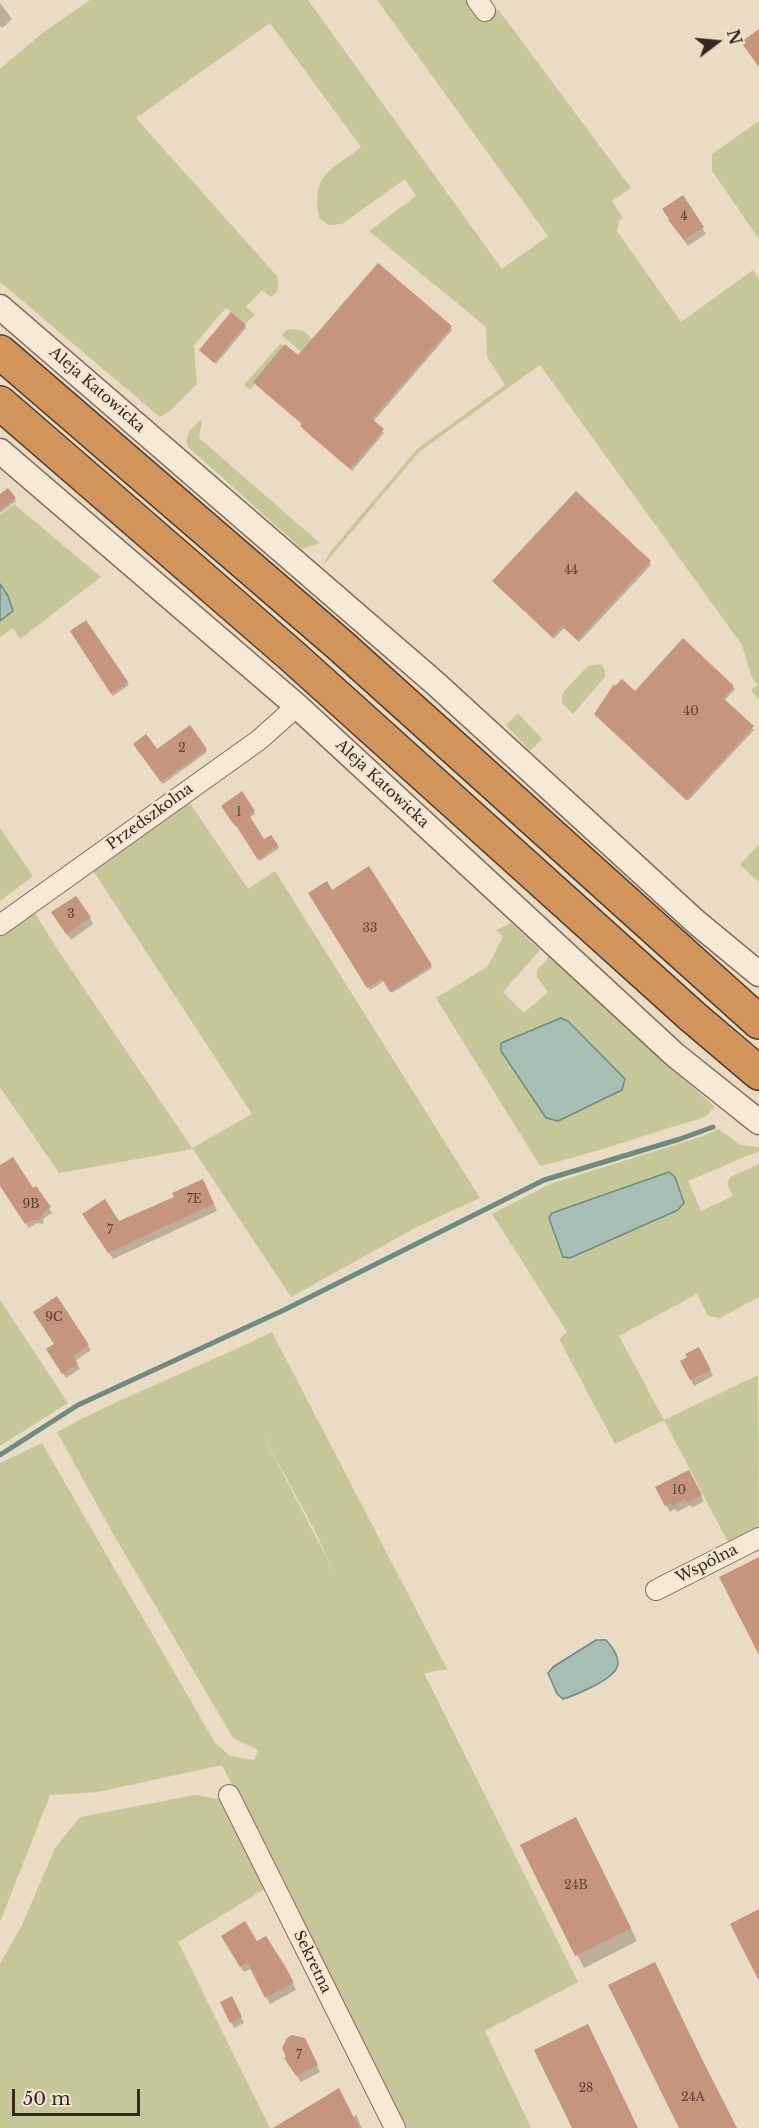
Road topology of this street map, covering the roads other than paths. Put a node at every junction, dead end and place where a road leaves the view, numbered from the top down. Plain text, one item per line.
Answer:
1 (0, 307) edge
2 (0, 352) edge
3 (0, 403) edge
4 (0, 451) edge
5 (297, 706) junction
6 (0, 925) edge
7 (759, 974) edge
8 (759, 1022) edge
9 (759, 1073) edge
10 (759, 1122) edge
11 (759, 1538) edge
12 (656, 1590) dead end
13 (229, 1795) dead end
14 (395, 2128) edge

1 - 7 street, Aleja Katowicka
2 - 8 highway
3 - 9 highway
4 - 5 street, Aleja Katowicka
5 - 6 street, Przedszkolna
5 - 10 street, Aleja Katowicka
11 - 12 street, Wspólna
13 - 14 street, Sekretna

